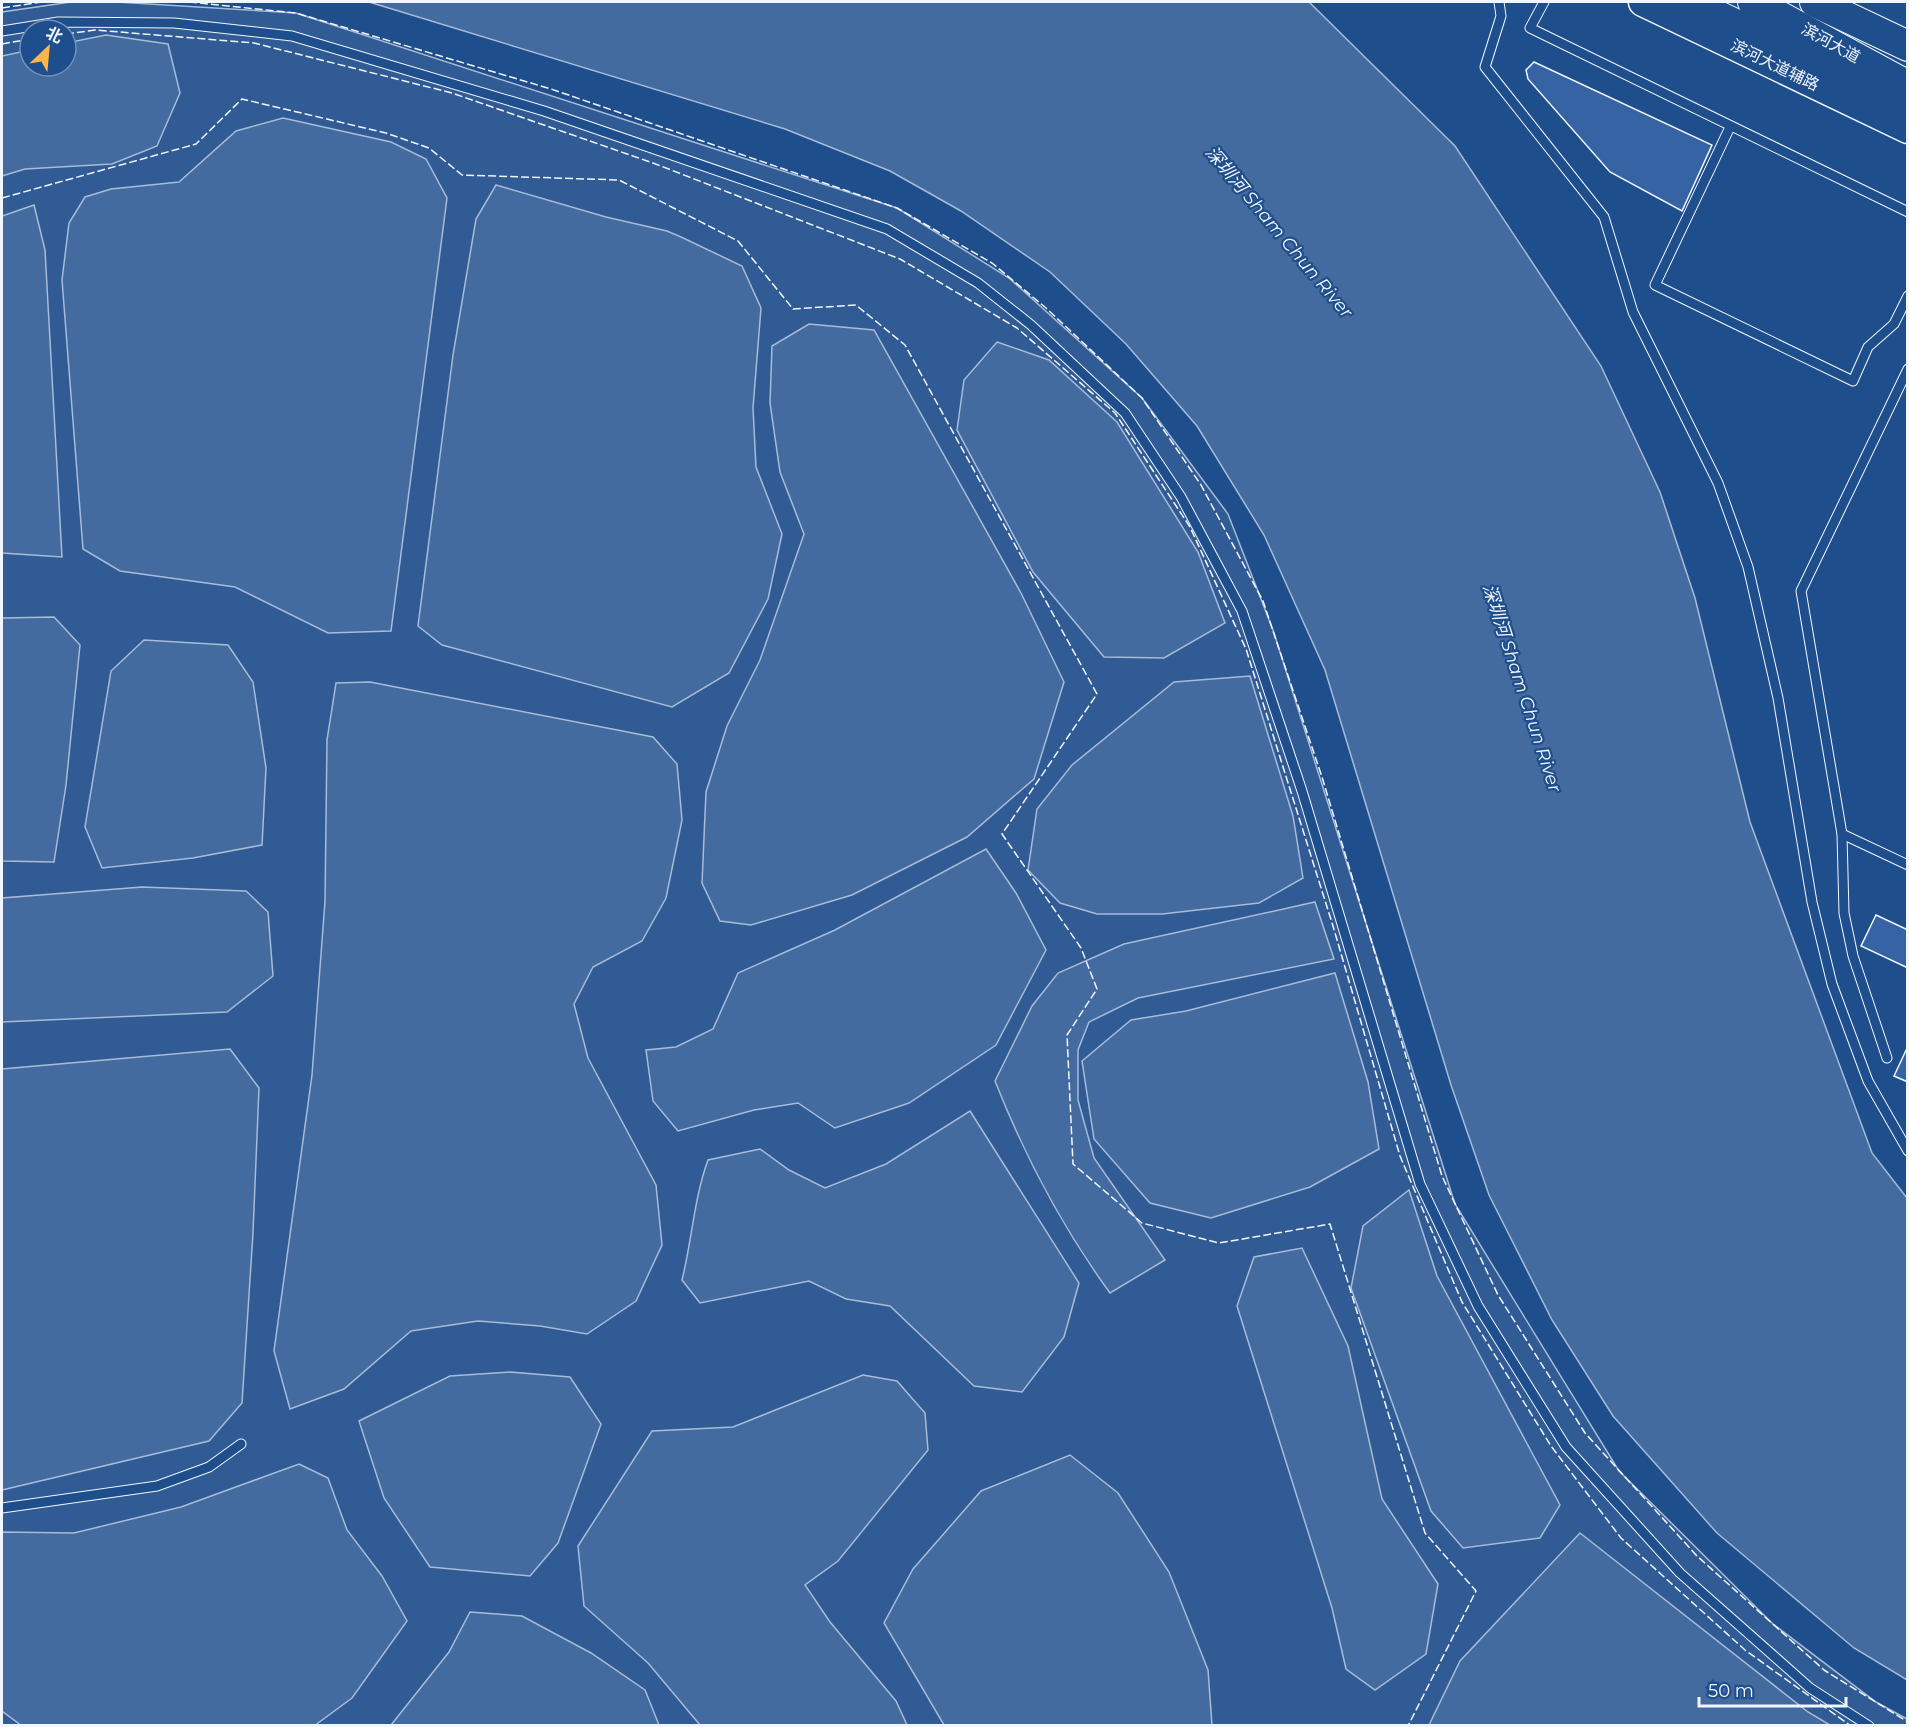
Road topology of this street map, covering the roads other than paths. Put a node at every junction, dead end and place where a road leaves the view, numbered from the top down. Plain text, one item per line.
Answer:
1 (1499, 2) edge
2 (1544, 2) edge
3 (1643, 2) edge
4 (1689, 2) edge
5 (1754, 2) edge
6 (1815, 2) edge
7 (2, 31) edge
8 (1908, 46) edge
9 (1908, 86) edge
10 (1908, 107) edge
11 (1730, 127) junction
12 (1908, 129) edge
13 (1908, 212) edge
14 (1908, 296) edge
15 (1908, 369) edge
16 (1842, 834) junction
17 (1908, 865) edge
18 (1887, 1058) dead end
19 (1908, 1151) edge
20 (241, 1444) dead end
21 (2, 1508) edge
22 (1869, 1725) edge

1 - 19 lane
2 - 11 lane
3 - 12 main road, 滨河大道辅路
4 - 10 highway
5 - 9 highway, 滨河大道
6 - 8 highway
7 - 22 lane
11 - 13 lane
11 - 14 lane
15 - 16 lane
16 - 17 lane
16 - 18 lane
20 - 21 lane

